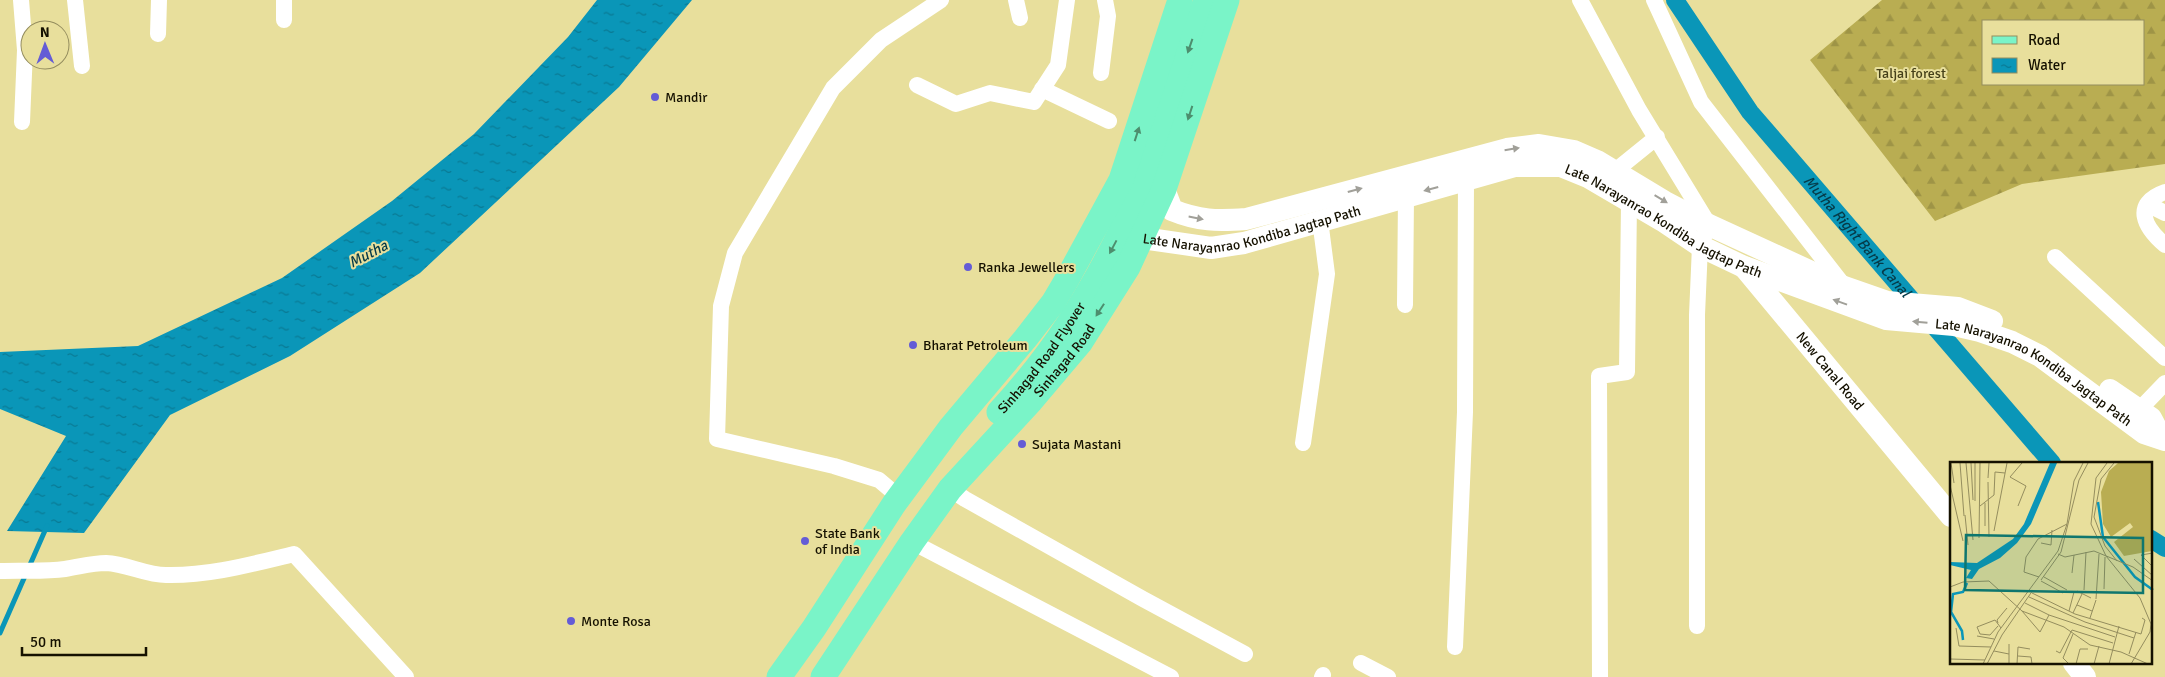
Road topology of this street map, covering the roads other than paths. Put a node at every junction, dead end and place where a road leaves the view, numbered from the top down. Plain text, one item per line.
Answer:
1 (21, 0) edge
2 (75, 0) edge
3 (159, 0) edge
4 (284, 0) edge
5 (941, 0) edge
6 (1016, 0) edge
7 (1068, 0) edge
8 (1105, 0) edge
9 (1180, 0) edge
10 (1206, 0) edge
11 (1227, 0) edge
12 (1580, 0) edge
13 (1654, 0) edge
14 (1020, 18) dead end
15 (284, 20) dead end
16 (158, 34) dead end
17 (82, 66) dead end
18 (1101, 73) dead end
19 (917, 85) dead end
20 (1042, 89) junction
21 (1109, 121) dead end
22 (22, 122) dead end
23 (1657, 137) junction
24 (1615, 171) junction
25 (1466, 179) junction
26 (1121, 180) junction
27 (1404, 187) junction
28 (1164, 189) junction
29 (2165, 192) edge
30 (1628, 201) junction
31 (2147, 204) junction
32 (2165, 213) edge
33 (1320, 220) junction
34 (1709, 225) junction
35 (1142, 238) junction
36 (2165, 245) edge
37 (1700, 246) junction
38 (2055, 257) dead end
39 (1742, 266) junction
40 (1844, 286) junction
41 (1053, 303) junction
42 (1404, 305) dead end
43 (1886, 311) junction
44 (1956, 316) junction
45 (2165, 358) edge
46 (2165, 383) edge
47 (2139, 410) junction
48 (2163, 438) edge
49 (1303, 443) dead end
50 (950, 489) junction
51 (899, 497) junction
52 (1950, 515) edge
53 (912, 542) junction
54 (0, 571) edge
55 (1697, 626) dead end
56 (1455, 647) dead end
57 (1244, 654) dead end
58 (1361, 663) dead end
59 (2075, 664) edge
60 (406, 677) edge
61 (779, 677) edge
62 (790, 677) edge
63 (806, 677) edge
64 (823, 677) edge
65 (1171, 677) edge
66 (1388, 677) edge
67 (1600, 677) edge
68 (2085, 677) edge

1 - 22 street
2 - 17 street
3 - 16 street
4 - 15 street
5 - 51 street
6 - 14 street
7 - 20 street
8 - 18 street
26 -> 9 main road
10 -> 63 main road, Sinhagad Road Flyover
11 -> 28 main road, Sinhagad Road
12 - 23 street
13 - 40 street
19 - 20 street
20 - 21 street
23 - 24 street
23 - 34 street
27 -> 24 street, Late Narayanrao Kondiba Jagtap Path
24 -> 34 street, Late Narayanrao Kondiba Jagtap Path
25 -> 27 street, Late Narayanrao Kondiba Jagtap Path
25 - 30 street, Late Narayanrao Kondiba Jagtap Path
25 - 56 street
26 - 35 street, Late Narayanrao Kondiba Jagtap Path
26 - 41 main road
28 -> 27 street, Late Narayanrao Kondiba Jagtap Path
27 - 33 street, Late Narayanrao Kondiba Jagtap Path
27 - 42 street
28 - 35 main road, Sinhagad Road
29 - 31 street
30 - 37 street, Late Narayanrao Kondiba Jagtap Path
30 - 67 street
31 - 32 street
31 - 36 street
33 - 35 street, Late Narayanrao Kondiba Jagtap Path
33 - 49 street
34 - 37 street
34 - 39 street, New Canal Road
34 - 40 street, Late Narayanrao Kondiba Jagtap Path
35 -> 50 main road, Sinhagad Road
37 - 39 street, Late Narayanrao Kondiba Jagtap Path
37 - 55 street
38 - 45 street
43 -> 39 street, Late Narayanrao Kondiba Jagtap Path
39 - 52 street, New Canal Road
40 - 43 street, Late Narayanrao Kondiba Jagtap Path
41 - 51 main road
41 - 62 main road, Sinhagad Road Flyover
43 - 44 street, Late Narayanrao Kondiba Jagtap Path
44 - 47 street, Late Narayanrao Kondiba Jagtap Path
44 - 48 street, Late Narayanrao Kondiba Jagtap Path
46 - 47 street
47 - 48 street, Late Narayanrao Kondiba Jagtap Path
50 - 53 main road, Sinhagad Road
50 - 57 street
51 - 61 main road
53 - 64 main road, Sinhagad Road
53 - 65 street
54 - 60 street
58 - 66 street
59 - 68 street

